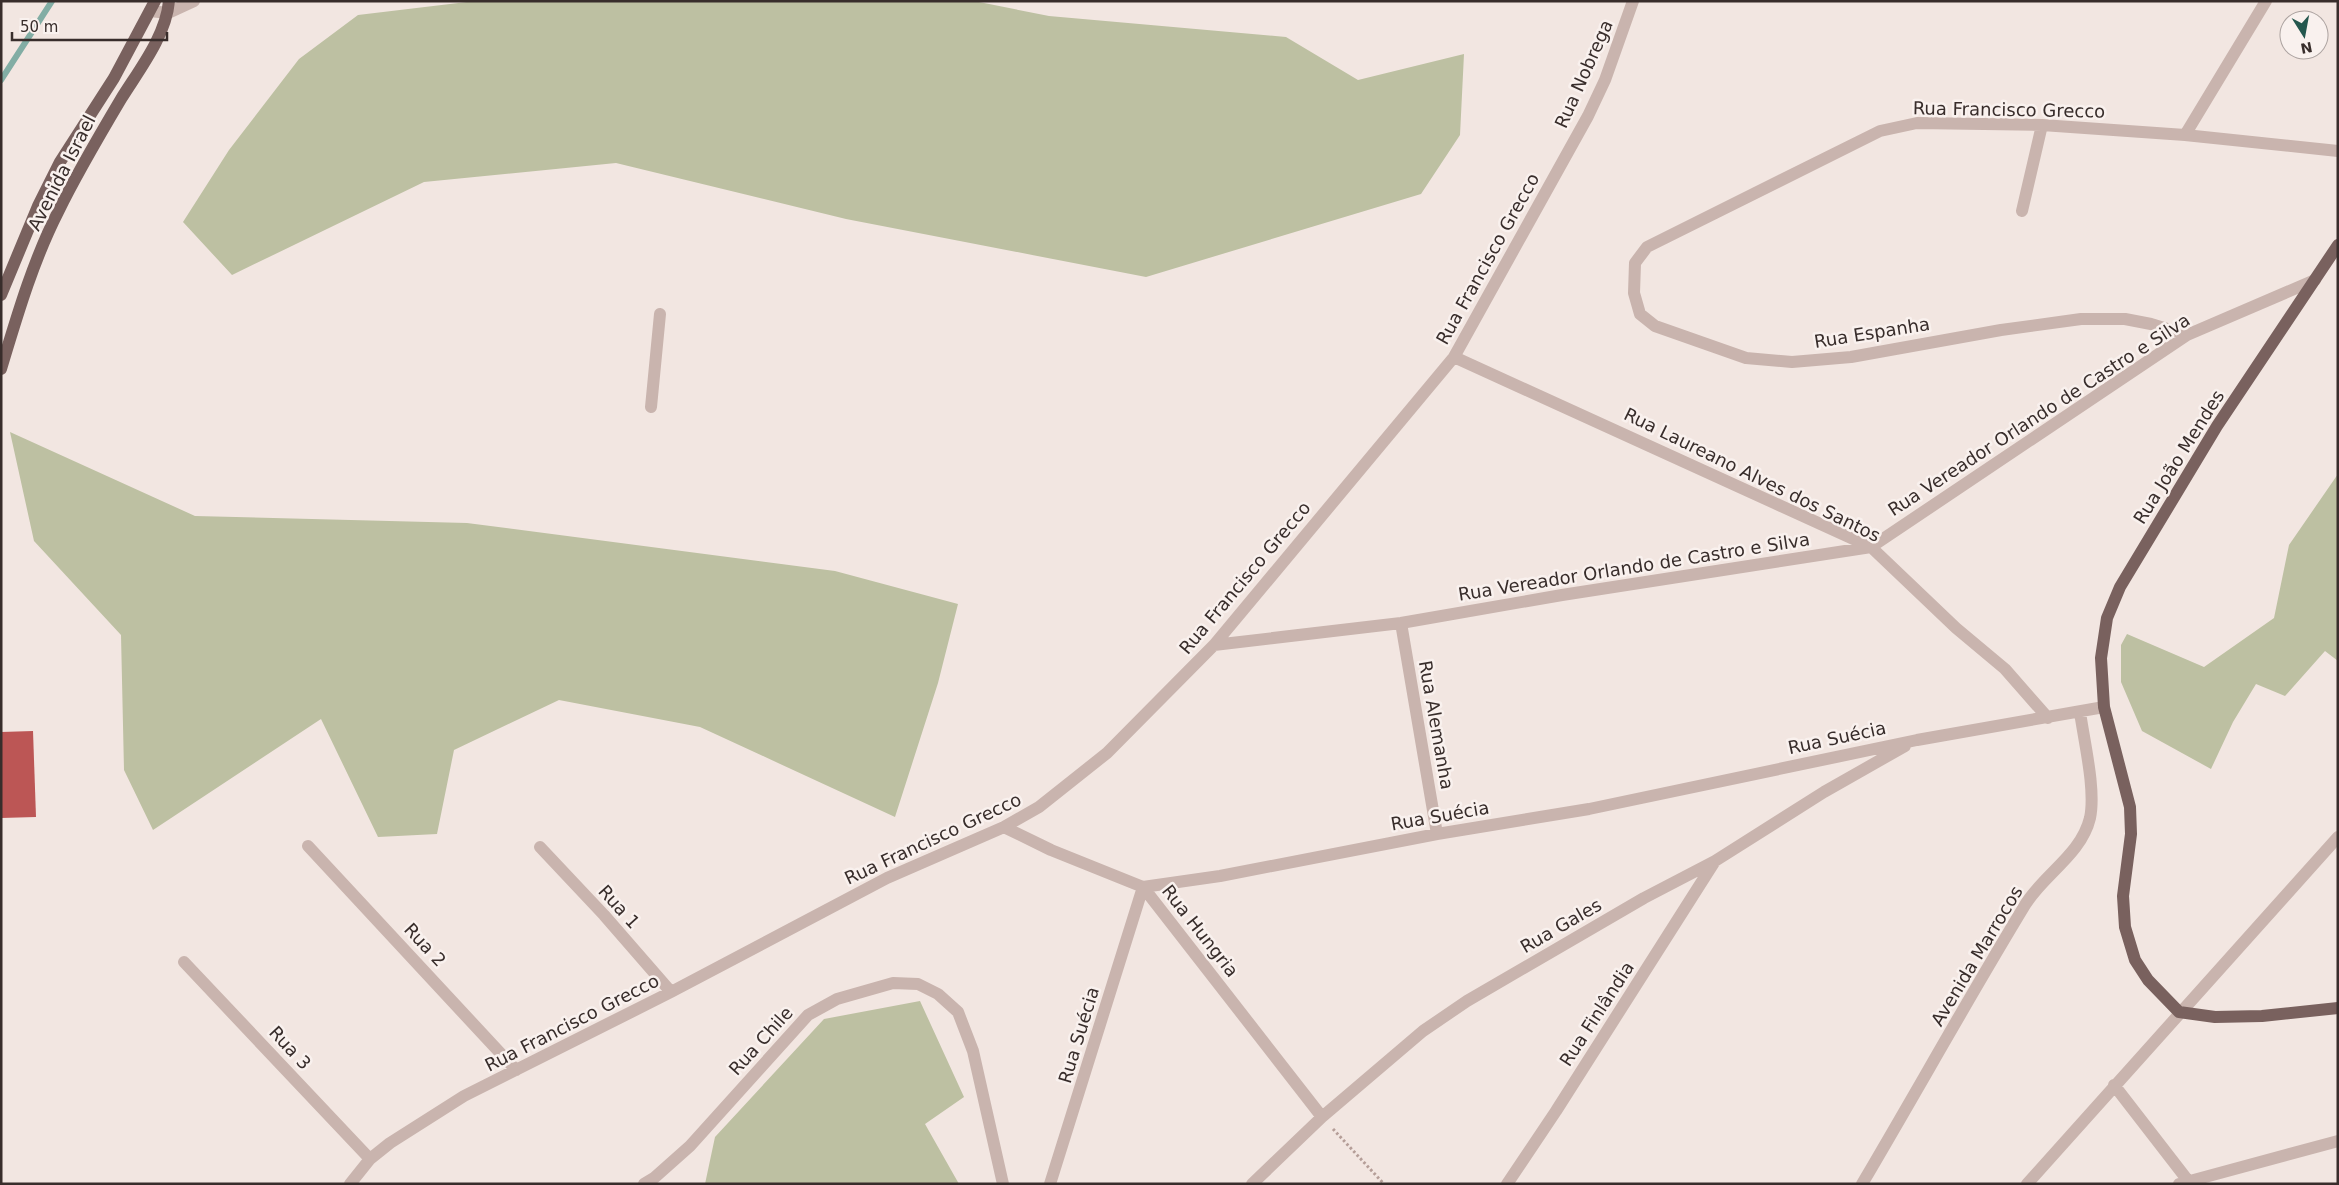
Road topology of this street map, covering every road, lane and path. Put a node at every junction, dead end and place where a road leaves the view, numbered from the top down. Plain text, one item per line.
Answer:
1 (194, 1) edge
2 (1633, 1) edge
3 (2266, 1) edge
4 (152, 6) edge
5 (168, 7) edge
6 (2042, 124) junction
7 (2185, 135) junction
8 (2338, 151) edge
9 (1564, 160) joint
10 (2022, 211) dead end
11 (2338, 245) edge
12 (1647, 247) joint
13 (2315, 280) junction
14 (1, 295) edge
15 (660, 314) dead end
16 (2187, 335) junction
17 (1454, 357) junction
18 (1, 368) edge
19 (651, 407) dead end
20 (1870, 547) junction
21 (1401, 622) junction
22 (1214, 645) junction
23 (2104, 707) junction
24 (2080, 712) junction
25 (2048, 718) junction
26 (1917, 740) junction
27 (1004, 827) junction
28 (1437, 834) junction
29 (2338, 837) edge
30 (308, 846) dead end
31 (540, 847) dead end
32 (1715, 861) junction
33 (1143, 887) junction
34 (184, 962) dead end
35 (671, 992) junction
36 (2338, 1008) edge
37 (2179, 1012) junction
38 (516, 1070) junction
39 (2114, 1085) junction
40 (1322, 1117) junction
41 (2338, 1141) edge
42 (370, 1160) junction
43 (2184, 1183) edge
44 (350, 1184) edge
45 (644, 1184) edge
46 (1003, 1184) edge
47 (1050, 1184) edge
48 (1252, 1184) edge
49 (1384, 1184) edge
50 (1507, 1184) edge
51 (1862, 1184) edge
52 (2028, 1184) edge

1 - 5 street
2 - 9 street, Rua Nobrega
3 - 7 street
4 - 5 street
4 - 14 main road, Avenida Israel
5 - 18 main road, Avenida Israel
6 - 7 street, Rua Francisco Grecco
6 - 10 street
6 - 12 street, Rua Francisco Grecco
7 - 8 street, Rua Francisco Grecco
9 - 17 street, Rua Francisco Grecco
11 - 13 main road, Rua João Mendes
12 - 16 street, Rua Espanha
13 - 16 street, Rua Vereador Orlando de Castro e Silva
13 - 23 main road, Rua João Mendes
15 - 19 street
16 - 20 street, Rua Vereador Orlando de Castro e Silva
17 - 20 street, Rua Laureano Alves dos Santos
17 - 22 street, Rua Francisco Grecco
20 - 21 street, Rua Vereador Orlando de Castro e Silva
20 - 25 street, Rua Laureano Alves dos Santos
21 - 22 street, Rua Vereador Orlando de Castro e Silva
21 - 28 street, Rua Alemanha
22 - 27 street, Rua Francisco Grecco
23 - 24 street
23 - 37 main road, Rua João Mendes
24 - 25 street
24 - 51 street, Avenida Marrocos
25 - 26 street, Rua Suécia
26 - 28 street, Rua Suécia
26 - 32 street, Rua Gales
27 - 33 street, Rua Hungria
27 - 35 street, Rua Francisco Grecco
28 - 33 street, Rua Suécia
29 - 37 street
30 - 38 street, Rua 2
31 - 35 street, Rua 1
32 - 40 street, Rua Gales
32 - 50 street, Rua Finlândia
33 - 40 street, Rua Hungria
33 - 47 street, Rua Suécia
34 - 42 street, Rua 3
35 - 38 street, Rua Francisco Grecco
36 - 37 main road
37 - 39 street
38 - 42 street, Rua Francisco Grecco
39 - 43 street
39 - 52 street
40 - 48 street, Rua Gales
40 - 49 path
41 - 43 street
42 - 44 street, Rua Francisco Grecco
45 - 46 street, Rua Chile

